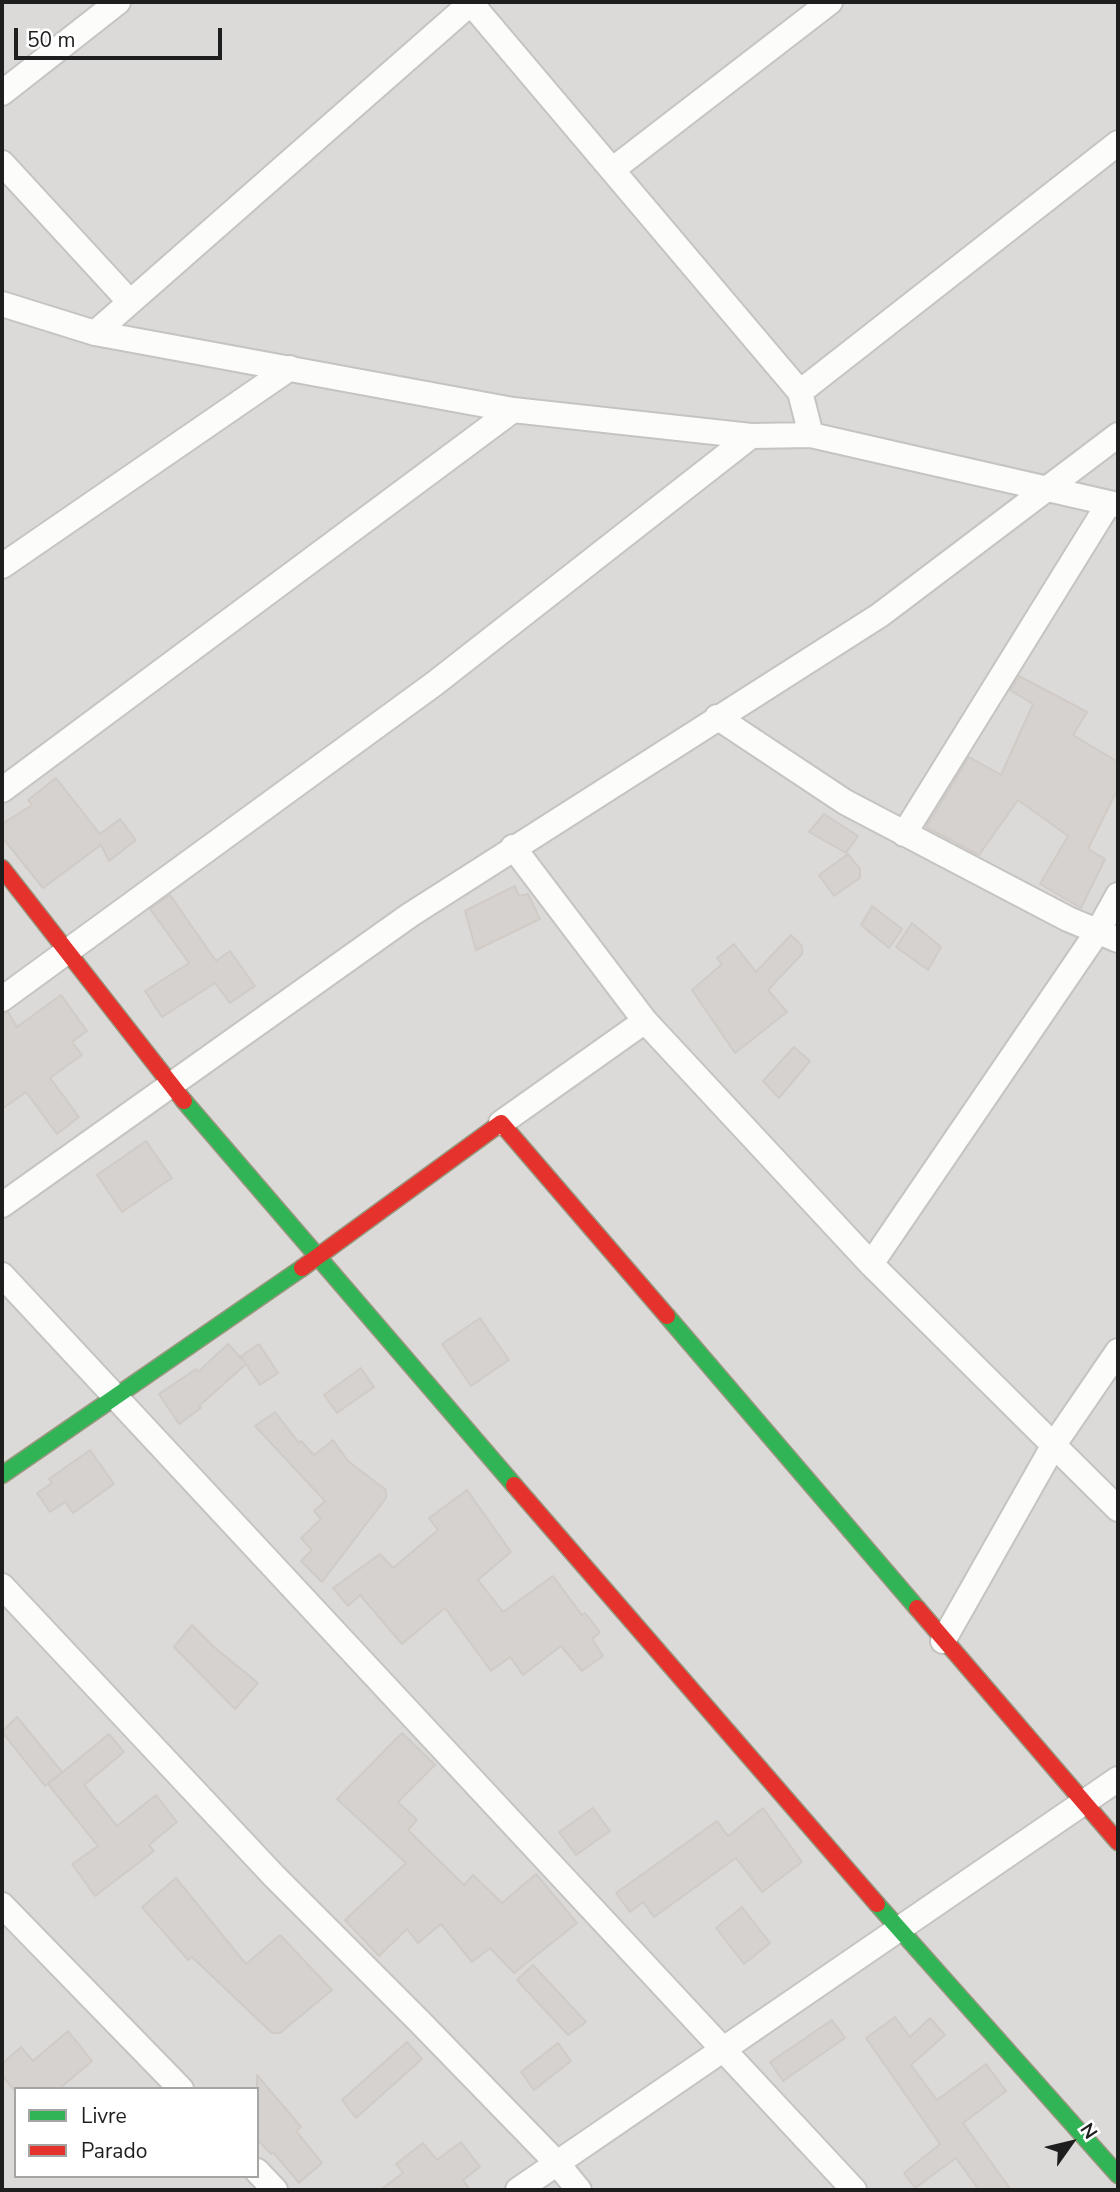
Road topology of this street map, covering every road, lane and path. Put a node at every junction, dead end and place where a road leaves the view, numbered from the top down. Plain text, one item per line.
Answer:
1 (118, 2) edge
2 (471, 2) edge
3 (830, 2) edge
4 (2, 93) edge
5 (1118, 143) edge
6 (2, 163) edge
7 (612, 170) junction
8 (130, 302) junction
9 (2, 304) edge
10 (95, 333) junction
11 (290, 368) junction
12 (800, 392) junction
13 (513, 410) junction
14 (811, 435) junction
15 (1118, 435) edge
16 (751, 436) junction
17 (1049, 488) junction
18 (1114, 504) edge
19 (2, 566) edge
20 (717, 717) junction
21 (2, 790) edge
22 (904, 834) junction
23 (513, 847) junction
24 (2, 868) edge
25 (1118, 895) edge
26 (1108, 936) edge
27 (67, 953) junction
28 (2, 999) edge
29 (645, 1021) junction
30 (172, 1087) junction
31 (500, 1123) junction
32 (2, 1205) edge
33 (317, 1258) junction
34 (870, 1264) junction
35 (2, 1275) edge
36 (1118, 1350) edge
37 (112, 1396) junction
38 (1055, 1443) junction
39 (2, 1475) edge
40 (1118, 1509) edge
41 (2, 1586) edge
42 (943, 1641) junction
43 (1118, 1779) edge
44 (1086, 1803) junction
45 (1118, 1842) edge
46 (2, 1905) edge
47 (900, 1931) junction
48 (726, 2051) junction
49 (179, 2087) edge
50 (556, 2162) junction
51 (259, 2173) edge
52 (1118, 2175) edge
53 (275, 2190) edge
54 (518, 2190) edge
55 (579, 2190) edge
56 (854, 2190) edge

1 - 4 street
2 - 7 street
2 - 8 street
3 - 7 street
5 - 12 street
6 - 8 street
7 - 12 street
8 - 10 street
9 - 10 street
10 - 11 street
11 - 13 street
11 - 19 street
12 - 14 street
13 - 16 street
13 - 21 street
14 - 16 street
14 - 17 street
15 - 17 street
16 - 27 street
17 - 18 street
17 - 20 street
18 - 22 street
20 - 22 street
20 - 23 street
22 - 26 street
23 - 29 street
23 - 30 street
24 - 27 street
25 - 26 street
26 - 34 street
27 - 28 street
27 - 30 street
29 - 31 street
29 - 34 street
30 - 32 street
30 - 33 street
31 - 33 street
31 - 42 street
33 - 37 street
33 - 47 street
34 - 38 street
35 - 37 street
36 - 38 street
37 - 39 street
37 - 48 street
38 - 40 street
38 - 42 street
41 - 50 street
42 - 44 street
43 - 44 street
44 - 45 street
44 - 47 street
46 - 49 street
47 - 48 street
47 - 52 street
48 - 50 street
48 - 56 street
50 - 54 street
50 - 55 street
51 - 53 street

